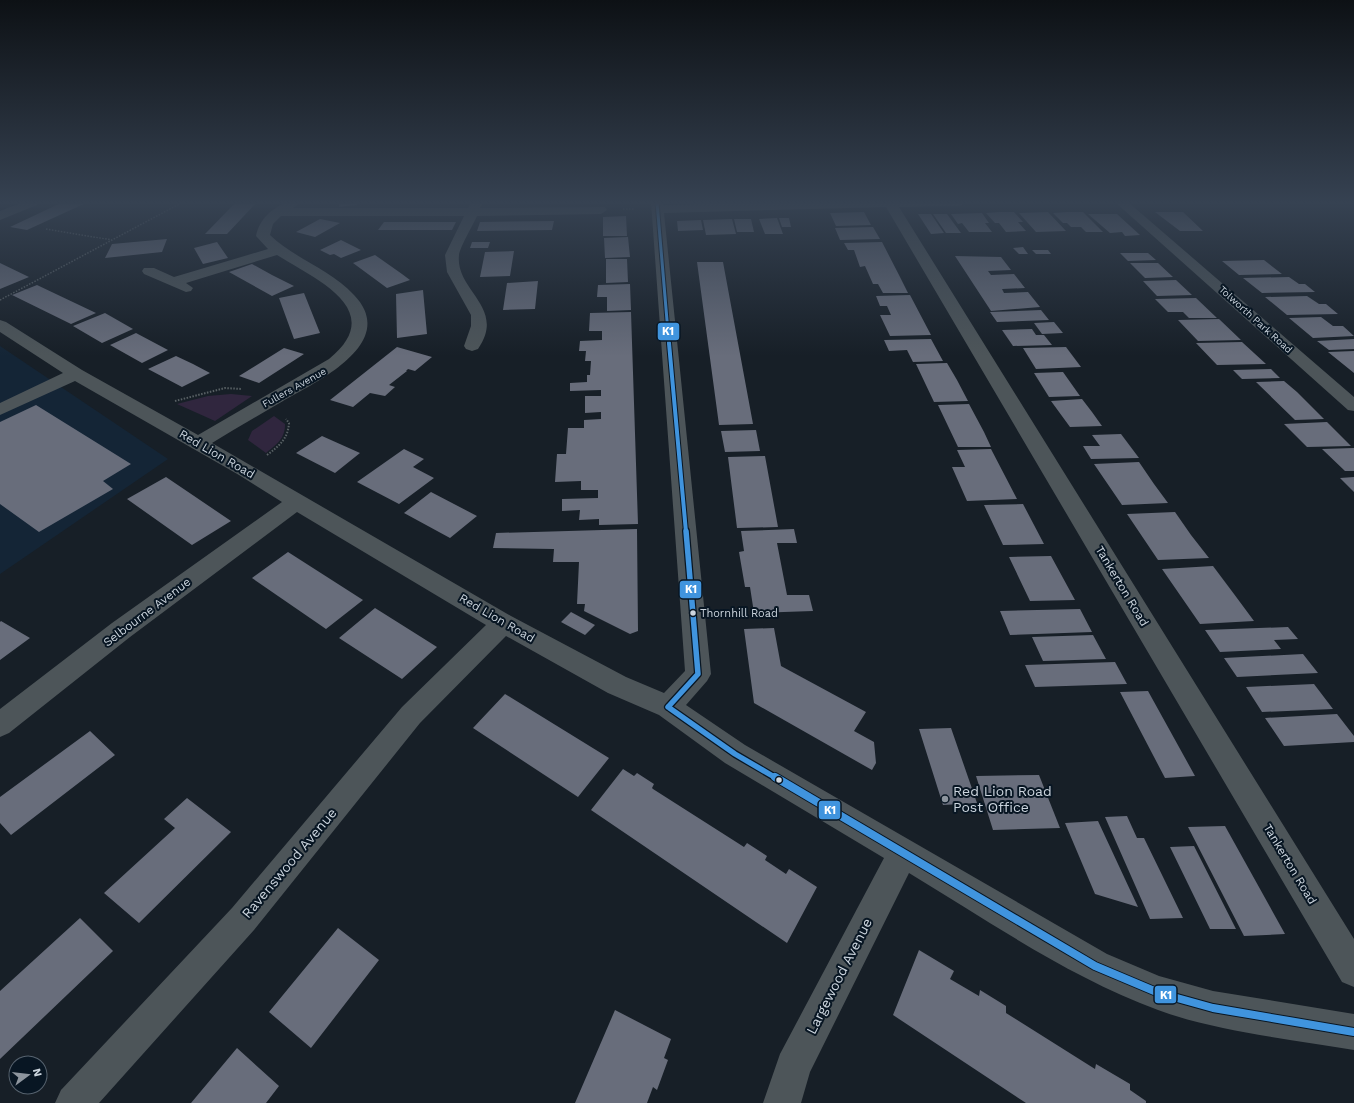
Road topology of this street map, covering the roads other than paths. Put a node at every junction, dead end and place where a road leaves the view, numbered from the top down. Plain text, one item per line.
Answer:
1 (267, 253) edge
2 (284, 253) edge
3 (453, 253) edge
4 (662, 253) edge
5 (921, 253) edge
6 (1180, 253) edge
7 (149, 271) dead end
8 (173, 282) junction
9 (192, 292) dead end
10 (0, 325) edge
11 (472, 346) dead end
12 (76, 374) junction
13 (1354, 406) edge
14 (0, 410) edge
15 (197, 443) junction
16 (296, 502) junction
17 (503, 623) junction
18 (668, 707) junction
19 (0, 725) edge
20 (903, 852) junction
21 (1354, 970) edge
22 (1354, 1032) edge
23 (74, 1103) edge
24 (782, 1103) edge

1 - 8 street
2 - 15 street, Fullers Avenue
3 - 11 street
4 - 18 street
5 - 21 street, Tankerton Road
6 - 13 street, Tolworth Park Road
7 - 8 street
8 - 9 street
10 - 12 street, Red Lion Road
12 - 14 street
12 - 15 street, Red Lion Road
15 - 16 street, Red Lion Road
16 - 17 street, Red Lion Road
16 - 19 street, Selbourne Avenue
17 - 18 street, Red Lion Road
17 - 23 street, Ravenswood Avenue
18 - 20 street, Red Lion Road
20 - 22 street, Red Lion Road
20 - 24 street, Largewood Avenue

